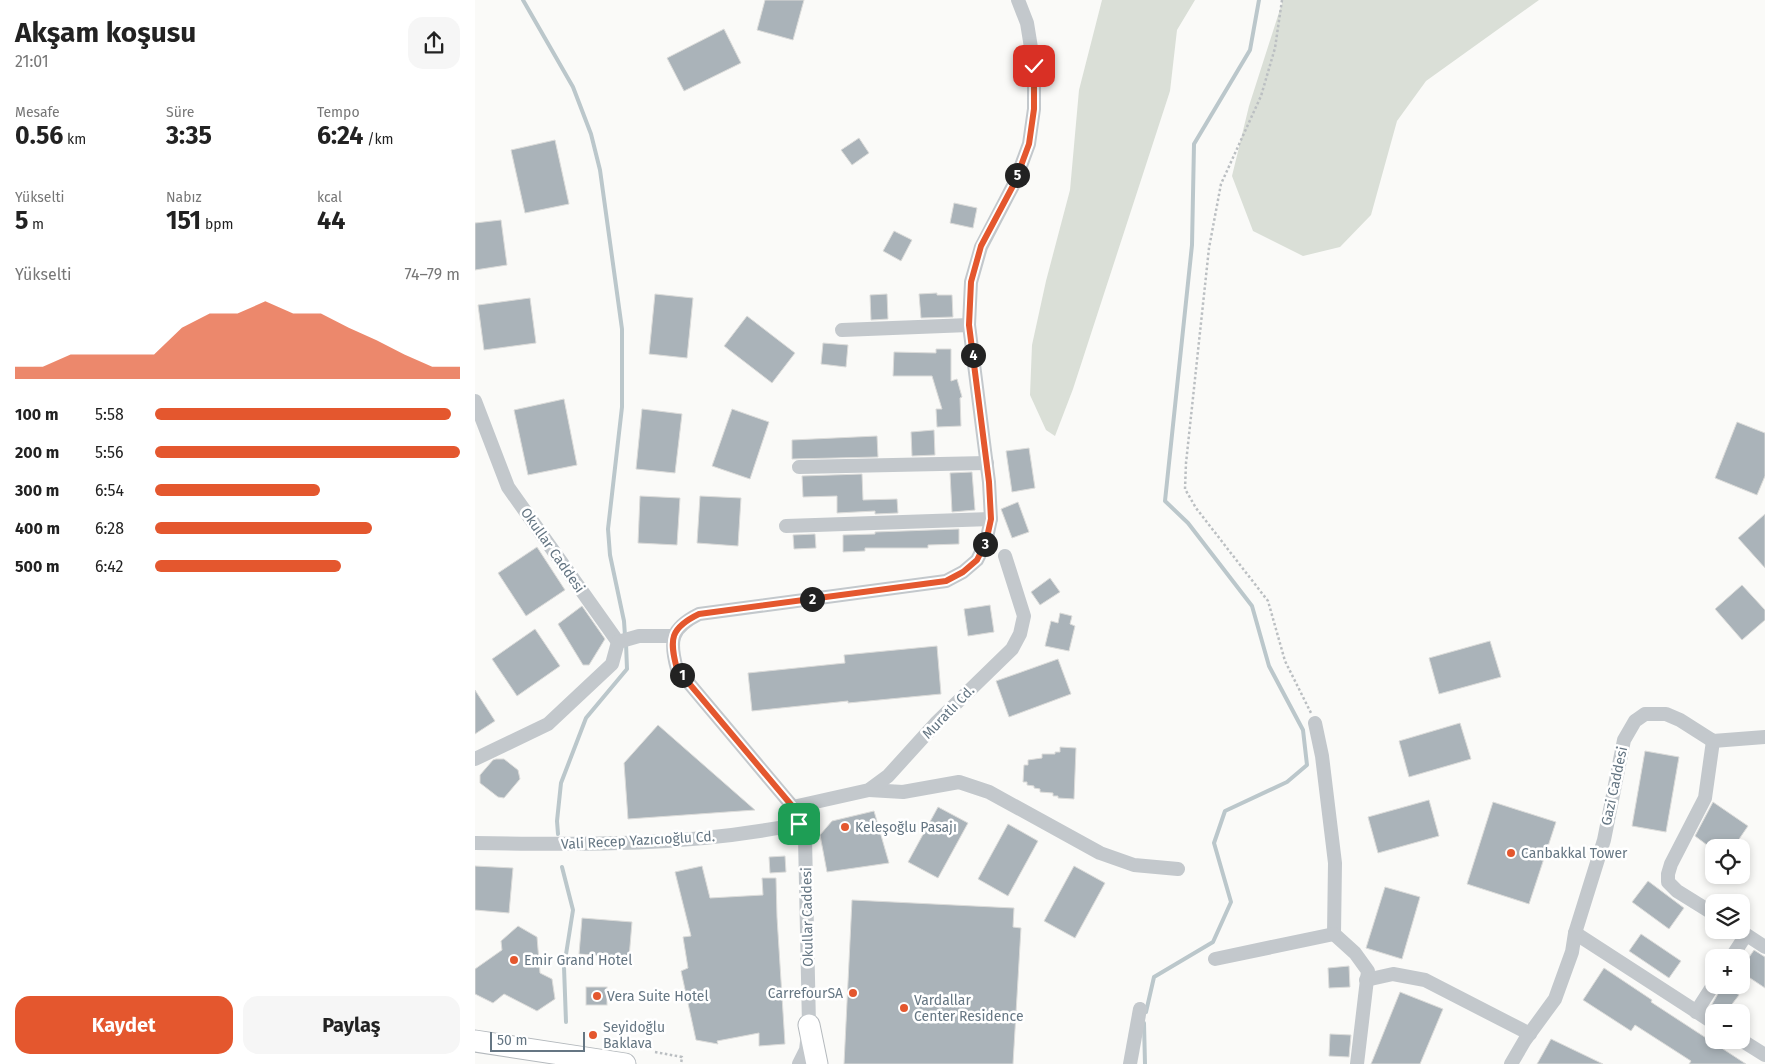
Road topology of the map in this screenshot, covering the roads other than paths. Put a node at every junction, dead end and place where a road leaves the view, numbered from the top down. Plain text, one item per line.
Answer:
1 (1018, 0) edge
2 (969, 325) junction
3 (842, 330) dead end
4 (475, 401) edge
5 (987, 462) junction
6 (799, 467) dead end
7 (991, 519) junction
8 (786, 526) dead end
9 (1005, 556) dead end
10 (674, 636) junction
11 (618, 642) junction
12 (1315, 723) road end
13 (1765, 737) edge
14 (1713, 741) junction
15 (475, 759) edge
16 (869, 790) junction
17 (793, 807) junction
18 (799, 824) junction
19 (475, 842) edge
20 (1178, 869) dead end
21 (1705, 908) edge
22 (1575, 933) junction
23 (1334, 934) junction
24 (1750, 937) edge
25 (1765, 947) edge
26 (1215, 959) dead end
27 (1366, 980) junction
28 (1708, 994) edge
29 (1140, 1009) dead end
30 (1696, 1012) junction
31 (1705, 1018) edge
32 (809, 1025) junction
33 (1530, 1034) junction
34 (475, 1041) edge
35 (1750, 1046) edge
36 (1765, 1055) edge
37 (625, 1064) edge
38 (799, 1064) edge
39 (817, 1064) edge
40 (1130, 1064) edge
41 (1357, 1064) edge
42 (1511, 1064) edge

1 - 2 street
2 - 3 street
2 - 5 street
4 - 11 street, Okullar Caddesi
5 - 6 street
5 - 7 street
7 - 8 street
7 - 10 street
9 - 16 street, Muratlı Cd.
10 - 11 street
10 - 17 street
11 - 15 street
12 - 23 street
13 - 14 street
14 - 21 street
14 - 22 street, Gazi Caddesi
16 - 17 street, Muratlı Cd.
16 - 20 street
17 - 18 street
18 - 19 street, Vali Recep Yazıcıoğlu Cd.
18 - 32 street, Okullar Caddesi
22 - 30 street
22 - 33 street, Gazi Caddesi
23 - 26 street
23 - 27 street
24 - 25 street
27 - 33 street
27 - 41 street
28 - 30 street
29 - 40 street
30 - 31 street
32 - 38 street, Okullar Caddesi
32 - 39 highway
33 - 42 street, Gazi Caddesi
34 - 37 highway
35 - 36 street

